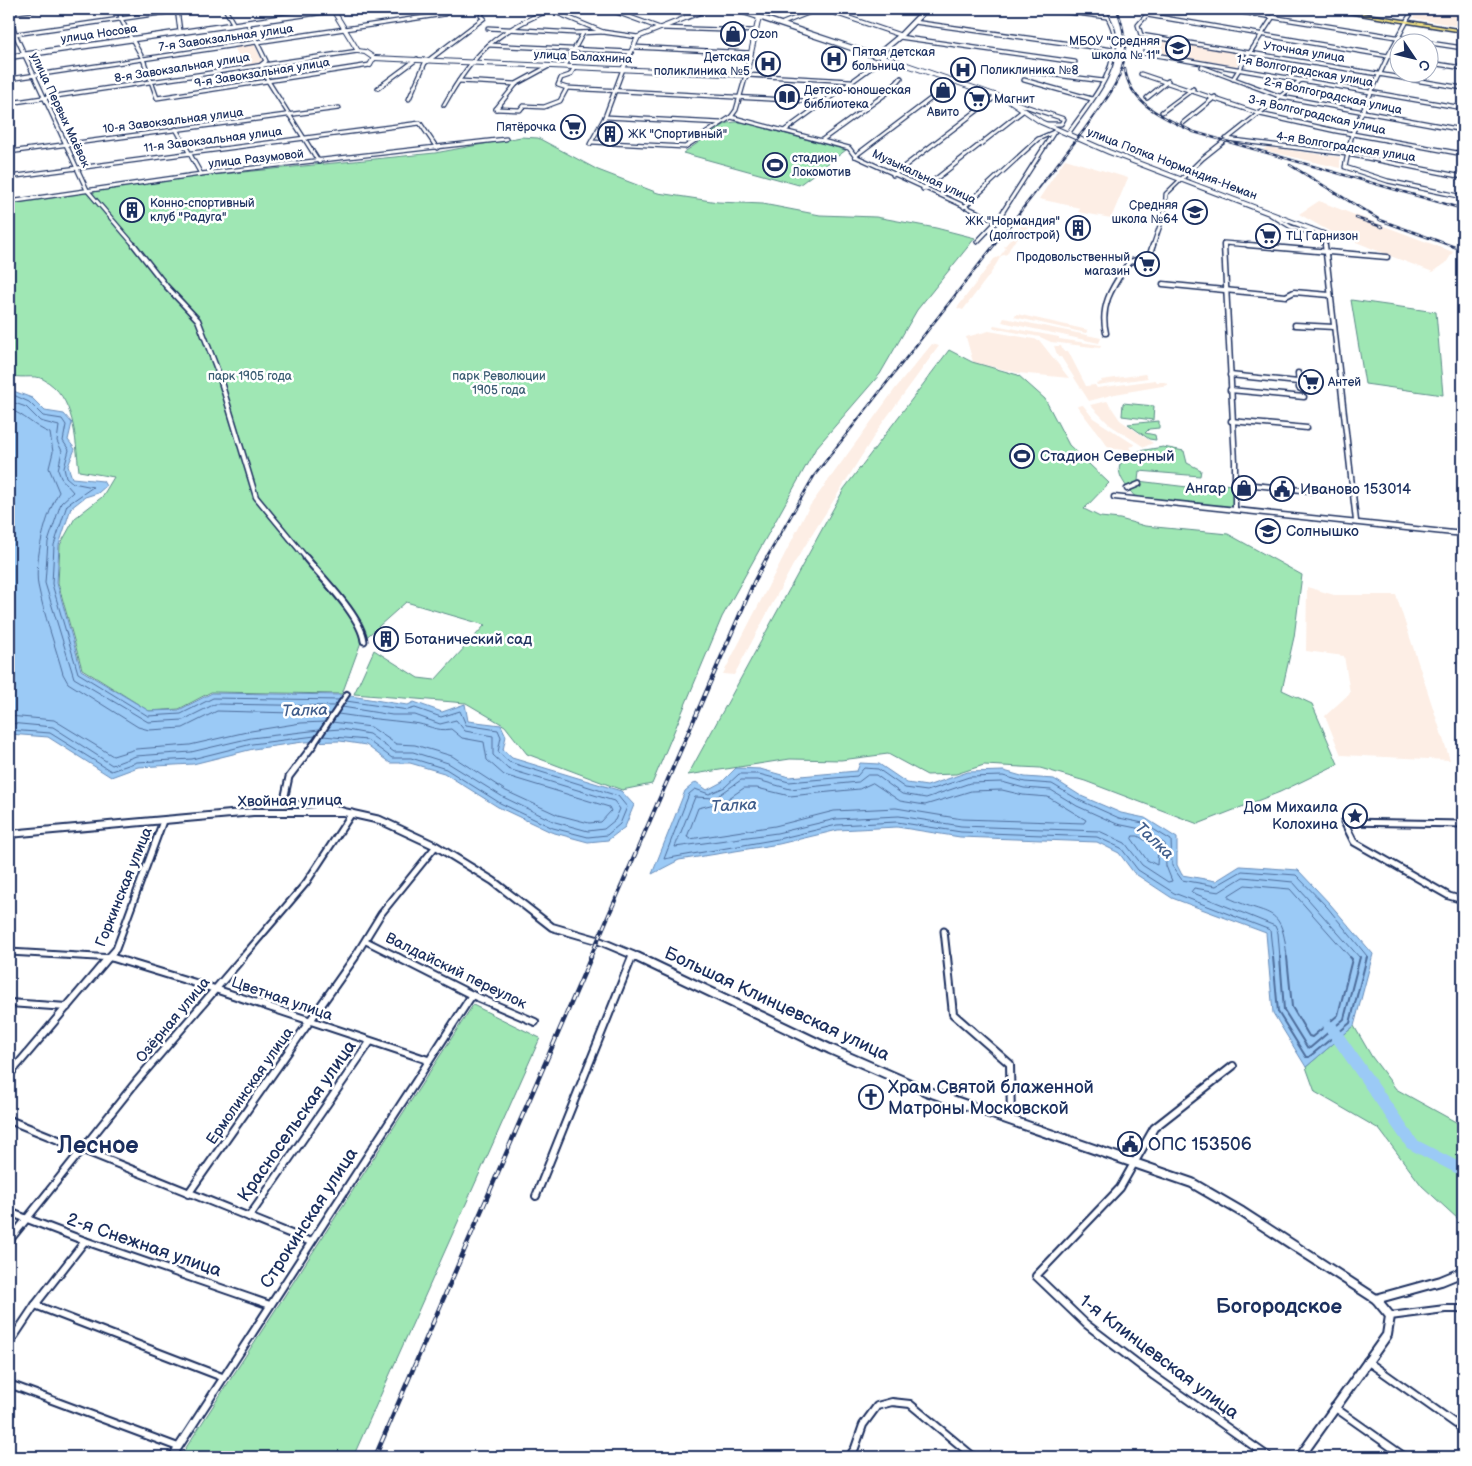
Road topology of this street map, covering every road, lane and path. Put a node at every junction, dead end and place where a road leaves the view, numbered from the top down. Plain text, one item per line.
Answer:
1 (9, 9) edge
2 (40, 9) edge
3 (97, 9) edge
4 (113, 9) edge
5 (119, 9) edge
6 (190, 9) edge
7 (225, 9) edge
8 (332, 9) edge
9 (342, 9) edge
10 (441, 9) edge
11 (484, 9) edge
12 (550, 9) edge
13 (608, 9) edge
14 (668, 9) edge
15 (708, 9) edge
16 (735, 9) edge
17 (740, 9) edge
18 (818, 9) edge
19 (823, 9) edge
20 (926, 9) edge
21 (1044, 9) edge
22 (1104, 9) edge
23 (1152, 9) edge
24 (1222, 9) edge
25 (1278, 9) edge
26 (1330, 9) edge
27 (1340, 9) edge
28 (1414, 9) edge
29 (177, 10) edge
30 (10, 13) edge
31 (1147, 15) junction
32 (689, 16) junction
33 (760, 16) junction
34 (1107, 17) junction
35 (1275, 17) junction
36 (121, 18) junction
37 (1407, 21) junction
38 (914, 22) junction
39 (783, 23) junction
40 (234, 24) junction
41 (248, 24) dead end
42 (488, 28) dead end
43 (660, 28) junction
44 (346, 29) junction
45 (508, 29) junction
46 (1463, 30) edge
47 (180, 31) junction
48 (756, 31) junction
49 (603, 32) junction
50 (1401, 32) edge
51 (583, 33) junction
52 (14, 34) junction
53 (9, 35) edge
54 (1263, 35) junction
55 (900, 36) junction
56 (638, 37) junction
57 (1390, 37) edge
58 (132, 38) junction
59 (257, 42) junction
60 (891, 44) junction
61 (489, 45) junction
62 (1440, 45) edge
63 (633, 46) junction
64 (1463, 48) edge
65 (358, 50) junction
66 (575, 50) junction
67 (1114, 50) junction
68 (866, 51) junction
69 (883, 51) junction
70 (631, 52) junction
71 (751, 52) junction
72 (1252, 52) junction
73 (1390, 52) edge
74 (1144, 53) dead end
75 (25, 54) junction
76 (9, 56) edge
77 (1388, 56) junction
78 (879, 57) junction
79 (374, 58) junction
80 (143, 59) junction
81 (417, 59) junction
82 (431, 60) junction
83 (470, 62) junction
84 (1075, 62) dead end
85 (262, 65) junction
86 (370, 65) joint
87 (1440, 65) edge
88 (549, 66) junction
89 (565, 66) junction
90 (575, 67) junction
91 (1202, 67) dead end
92 (1463, 68) edge
93 (623, 69) junction
94 (1241, 69) junction
95 (1032, 72) dead end
96 (1141, 74) dead end
97 (1379, 74) junction
98 (746, 75) junction
99 (34, 76) junction
100 (901, 78) dead end
101 (1233, 78) junction
102 (9, 79) edge
103 (1024, 80) dead end
104 (1301, 80) junction
105 (268, 81) junction
106 (459, 81) junction
107 (851, 81) junction
108 (1103, 81) junction
109 (1168, 81) junction
110 (150, 82) junction
111 (516, 84) junction
112 (378, 88) dead end
113 (567, 88) junction
114 (1463, 88) edge
115 (1193, 89) junction
116 (615, 90) junction
117 (1372, 92) junction
118 (937, 94) dead end
119 (740, 96) junction
120 (995, 96) junction
121 (1215, 97) junction
122 (1282, 97) junction
123 (45, 98) junction
124 (1147, 98) dead end
125 (409, 99) dead end
126 (1092, 99) junction
127 (1009, 100) junction
128 (823, 102) junction
129 (9, 103) edge
130 (444, 105) dead end
131 (1016, 105) junction
132 (339, 108) dead end
133 (1463, 108) edge
134 (1024, 110) junction
135 (1162, 112) dead end
136 (1362, 112) junction
137 (1259, 113) junction
138 (290, 114) junction
139 (605, 117) junction
140 (731, 117) junction
141 (721, 123) junction
142 (1183, 123) dead end
143 (1044, 124) junction
144 (176, 129) junction
145 (1463, 130) edge
146 (784, 131) junction
147 (1057, 131) junction
148 (1068, 134) junction
149 (1352, 134) junction
150 (305, 138) junction
151 (506, 139) dead end
152 (1226, 139) junction
153 (822, 140) junction
154 (64, 144) junction
155 (437, 148) junction
156 (9, 152) edge
157 (190, 153) junction
158 (1347, 154) junction
159 (1463, 154) edge
160 (855, 156) junction
161 (320, 162) junction
162 (77, 167) junction
163 (201, 174) junction
164 (893, 175) junction
165 (9, 177) edge
166 (1463, 177) edge
167 (1181, 180) junction
168 (923, 189) junction
169 (87, 190) junction
170 (1463, 197) edge
171 (9, 202) edge
172 (964, 207) junction
173 (996, 221) junction
174 (1324, 234) joint
175 (976, 242) dead end
176 (1325, 251) junction
177 (1387, 257) dead end
178 (1163, 284) dead end
179 (1226, 291) junction
180 (1330, 295) junction
181 (1295, 325) dead end
182 (1334, 328) junction
183 (1106, 332) dead end
184 (1298, 373) dead end
185 (1230, 375) junction
186 (1298, 382) junction
187 (1230, 390) junction
188 (1303, 390) dead end
189 (1304, 397) dead end
190 (1231, 421) junction
191 (1307, 428) dead end
192 (1235, 483) junction
193 (1139, 484) dead end
194 (1127, 489) dead end
195 (1312, 491) dead end
196 (1114, 498) dead end
197 (1235, 509) junction
198 (1356, 521) junction
199 (1463, 534) edge
200 (364, 641) dead end
201 (347, 694) dead end
202 (314, 744) joint
203 (344, 812) junction
204 (352, 813) junction
205 (163, 821) junction
206 (1463, 824) edge
207 (9, 834) edge
208 (436, 846) junction
209 (1463, 900) edge
210 (944, 931) dead end
211 (597, 940) joint
212 (366, 941) junction
213 (9, 952) edge
214 (633, 955) junction
215 (110, 957) junction
216 (215, 989) junction
217 (472, 995) junction
218 (9, 1003) edge
219 (66, 1007) junction
220 (310, 1022) junction
221 (535, 1022) dead end
222 (370, 1042) junction
223 (428, 1060) junction
224 (1234, 1066) dead end
225 (9, 1075) edge
226 (9, 1120) edge
227 (1011, 1120) junction
228 (80, 1150) junction
229 (1136, 1162) junction
230 (188, 1194) junction
231 (536, 1196) dead end
232 (9, 1212) edge
233 (249, 1217) junction
234 (26, 1219) junction
235 (9, 1241) edge
236 (84, 1241) junction
237 (310, 1242) junction
238 (1463, 1272) edge
239 (1376, 1299) junction
240 (34, 1305) junction
241 (270, 1305) junction
242 (1463, 1309) edge
243 (1390, 1316) junction
244 (9, 1344) edge
245 (1367, 1361) junction
246 (222, 1377) junction
247 (9, 1384) edge
248 (1334, 1407) junction
249 (1463, 1429) edge
250 (178, 1447) junction
251 (172, 1457) edge
252 (849, 1457) edge
253 (974, 1457) edge
254 (1269, 1457) edge
255 (1300, 1457) edge
256 (1405, 1457) edge

1 - 30 street, улица Первых Маёвок
2 - 30 street
3 - 4 street
5 - 36 street
6 - 29 street
7 - 40 street
8 - 9 main road, улица Носова
8 - 40 main road, улица Носова
8 - 44 street
10 - 44 street, 7-я Завокзальная улица
11 - 82 street
12 - 45 street
12 - 49 street
13 - 43 street
14 - 32 street
15 - 32 street
16 - 33 main road, улица Полка Нормандия-Неман
17 - 33 main road, улица Полка Нормандия-Неман
18 - 39 street
19 - 55 street
20 - 38 main road
21 - 34 street
22 - 34 street
23 - 31 street
24 - 35 street
25 - 35 street
26 - 37 highway
27 - 37 highway
28 - 37 street
29 - 36 street
29 - 47 street
30 - 52 street, улица Первых Маёвок
31 - 54 street
31 - 72 street, Уточная улица
32 - 43 street
33 - 39 main road, улица Полка Нормандия-Неман
33 - 48 street
33 - 78 main road, улица Полка Нормандия-Неман
34 - 67 street
35 - 54 street
35 - 57 street
36 - 52 street
36 - 58 street
37 - 46 highway
37 - 50 street
38 - 55 main road
38 - 67 street
39 - 68 main road, улица Полка Нормандия-Неман
40 - 47 main road, улица Носова
41 - 59 street
42 - 45 street
43 - 48 street
43 - 56 street
44 - 59 street, 7-я Завокзальная улица
44 - 65 street
45 - 51 street
45 - 61 street
47 - 58 main road, улица Носова
48 - 71 street
49 - 51 street
49 - 56 street
51 - 66 street
52 - 53 street
52 - 75 street, улица Первых Маёвок
54 - 72 street
54 - 77 street
55 - 60 main road
55 - 84 street
56 - 63 street
58 - 75 main road, улица Носова
58 - 80 street
59 - 80 street, 7-я Завокзальная улица
59 - 85 street
60 - 69 main road
60 - 78 main road
61 - 66 street
61 - 83 street
62 - 64 street
63 - 70 street
63 - 71 street
65 - 79 street
65 - 85 street, 8-я Завокзальная улица
66 - 70 street
66 - 89 street
67 - 108 street
68 - 69 main road
68 - 78 main road, улица Полка Нормандия-Неман
69 - 78 main road
70 - 93 street
71 - 98 street
72 - 94 street
72 - 97 street, Уточная улица
73 - 77 street
74 - 94 street, 1-я Волгоградская улица
75 - 76 main road, улица Носова
75 - 99 street, улица Первых Маёвок
77 - 97 street
78 - 107 street
78 - 120 street, улица Полка Нормандия-Неман
79 - 81 street, улица Балахнина
79 - 86 street
80 - 99 street, 7-я Завокзальная улица
80 - 110 street
81 - 82 street, улица Балахнина
81 - 112 street
82 - 83 street, улица Балахнина
82 - 125 street
83 - 88 street, улица Балахнина
83 - 106 street
85 - 105 street
85 - 110 street, 8-я Завокзальная улица
86 - 105 street, 9-я Завокзальная улица
87 - 92 street
88 - 89 street, улица Балахнина
88 - 111 street
89 - 90 street, улица Балахнина
90 - 93 street, улица Балахнина
90 - 113 street
91 - 101 street, 2-я Волгоградская улица
93 - 98 street, улица Балахнина
93 - 116 street
94 - 101 street
94 - 104 street, 1-я Волгоградская улица
95 - 108 street
96 - 109 street, 3-я Волгоградская улица
97 - 114 street, Уточная улица
97 - 117 street
98 - 107 street, улица Балахнина
98 - 119 street
99 - 102 street, 7-я Завокзальная улица
99 - 123 street, улица Первых Маёвок
100 - 153 street
101 - 122 street, 2-я Волгоградская улица
103 - 126 street
104 - 117 street, 1-я Волгоградская улица
104 - 122 street
105 - 110 street, 9-я Завокзальная улица
105 - 138 street
106 - 111 street
106 - 130 street
107 - 128 street
108 - 126 street
109 - 115 street, 3-я Волгоградская улица
109 - 124 street
110 - 123 street, 8-я Завокзальная улица
111 - 113 street
113 - 116 street
115 - 121 street, 3-я Волгоградская улица
115 - 135 street
116 - 119 street
116 - 139 street
117 - 133 street, 1-я Волгоградская улица
117 - 136 street
118 - 160 street
119 - 128 street
119 - 140 street
120 - 127 street, улица Полка Нормандия-Неман
120 - 131 street, улица Полка Нормандия-Неман
120 - 164 street
121 - 137 street, 3-я Волгоградская улица
121 - 142 street
122 - 136 street, 2-я Волгоградская улица
122 - 137 street
123 - 129 street, 8-я Завокзальная улица
123 - 154 street, улица Первых Маёвок
126 - 148 street
127 - 131 street, улица Полка Нормандия-Неман
127 - 143 street
128 - 146 street
131 - 134 street, улица Полка Нормандия-Неман
132 - 138 street, 10-я Завокзальная улица
134 - 143 street, улица Полка Нормандия-Неман
134 - 168 street
136 - 145 street, 2-я Волгоградская улица
136 - 149 street
137 - 149 street, 3-я Волгоградская улица
137 - 152 street
138 - 144 street, 10-я Завокзальная улица
138 - 150 street
139 - 141 street
139 - 141 street
140 - 141 street
140 - 146 street, Музыкальная улица
143 - 147 street, улица Полка Нормандия-Неман
144 - 154 street, 10-я Завокзальная улица
144 - 157 street
146 - 153 street, Музыкальная улица
147 - 148 street, улица Полка Нормандия-Неман
147 - 172 street
147 - 173 street
148 - 167 street, улица Полка Нормандия-Неман
149 - 158 street
149 - 159 street, 3-я Волгоградская улица
150 - 155 street, 11-я Завокзальная улица
150 - 157 street, 11-я Завокзальная улица
150 - 161 street
151 - 155 street, улица Разумовой
152 - 158 street, 4-я Волгоградская улица
152 - 167 street
153 - 160 street, Музыкальная улица
154 - 156 street, 10-я Завокзальная улица
154 - 162 street, улица Первых Маёвок
155 - 161 street, улица Разумовой
157 - 162 street, 11-я Завокзальная улица
157 - 163 street
158 - 166 street, 4-я Волгоградская улица
158 - 170 street
160 - 164 street, Музыкальная улица
161 - 163 street, улица Разумовой
162 - 165 street, 11-я Завокзальная улица
162 - 169 street, улица Первых Маёвок
163 - 169 street, улица Разумовой
164 - 168 street, Музыкальная улица
167 - 174 street, улица Полка Нормандия-Неман
167 - 183 street
168 - 172 street, Музыкальная улица
169 - 171 street, улица Разумовой
169 - 200 street, улица Первых Маёвок
172 - 173 street, Музыкальная улица
173 - 175 street
174 - 176 street
176 - 177 street
176 - 179 street
176 - 180 street
178 - 179 street
179 - 180 street
179 - 185 street
180 - 182 street
181 - 182 street
182 - 198 street
184 - 186 street
185 - 186 street
185 - 187 street
186 - 188 street
187 - 189 street
187 - 190 street
190 - 191 street
190 - 192 street
192 - 195 street
192 - 197 street
193 - 194 street
196 - 197 street
197 - 198 street
198 - 199 street
201 - 202 street
202 - 203 street
203 - 204 street, Хвойная улица
203 - 205 street, Хвойная улица
204 - 208 street, Хвойная улица
204 - 216 street, Озёрная улица
205 - 207 street, Хвойная улица
205 - 215 street, Горкинская улица
206 - 209 street
208 - 211 street, Хвойная улица
208 - 212 street, Ермолинская улица
210 - 227 street
211 - 214 street, Большая Клинцевская улица
212 - 217 street, Валдайский переулок
212 - 220 street, Ермолинская улица
213 - 215 street, Цветная улица
214 - 227 street, Большая Клинцевская улица
214 - 231 street
215 - 216 street, Цветная улица
215 - 219 street, Горкинская улица
216 - 220 street, Цветная улица
216 - 228 street, Озёрная улица
217 - 221 street, Валдайский переулок
217 - 223 street, Строкинская улица
218 - 219 street
219 - 225 street, Горкинская улица
220 - 222 street, Цветная улица
220 - 230 street, Ермолинская улица
222 - 223 street, Цветная улица
222 - 233 street, Красносельская улица
223 - 237 street, Строкинская улица
224 - 229 street
226 - 228 street
227 - 229 street, Большая Клинцевская улица
228 - 230 street
228 - 234 street, Озёрная улица
229 - 239 street, Большая Клинцевская улица
229 - 254 street, 1-я Клинцевская улица
230 - 233 street
232 - 234 street, 2-я Снежная улица
233 - 237 street
234 - 235 street, Озёрная улица
234 - 236 street, 2-я Снежная улица
236 - 240 street
236 - 241 street, 2-я Снежная улица
237 - 241 street, Строкинская улица
238 - 239 street
239 - 243 street, Большая Клинцевская улица
240 - 244 street
240 - 246 street
241 - 246 street, Строкинская улица
242 - 243 street
243 - 245 street
245 - 248 street
245 - 249 street
246 - 250 street, Строкинская улица
247 - 250 street
248 - 255 street
248 - 256 street
250 - 251 street, Строкинская улица
252 - 253 street

